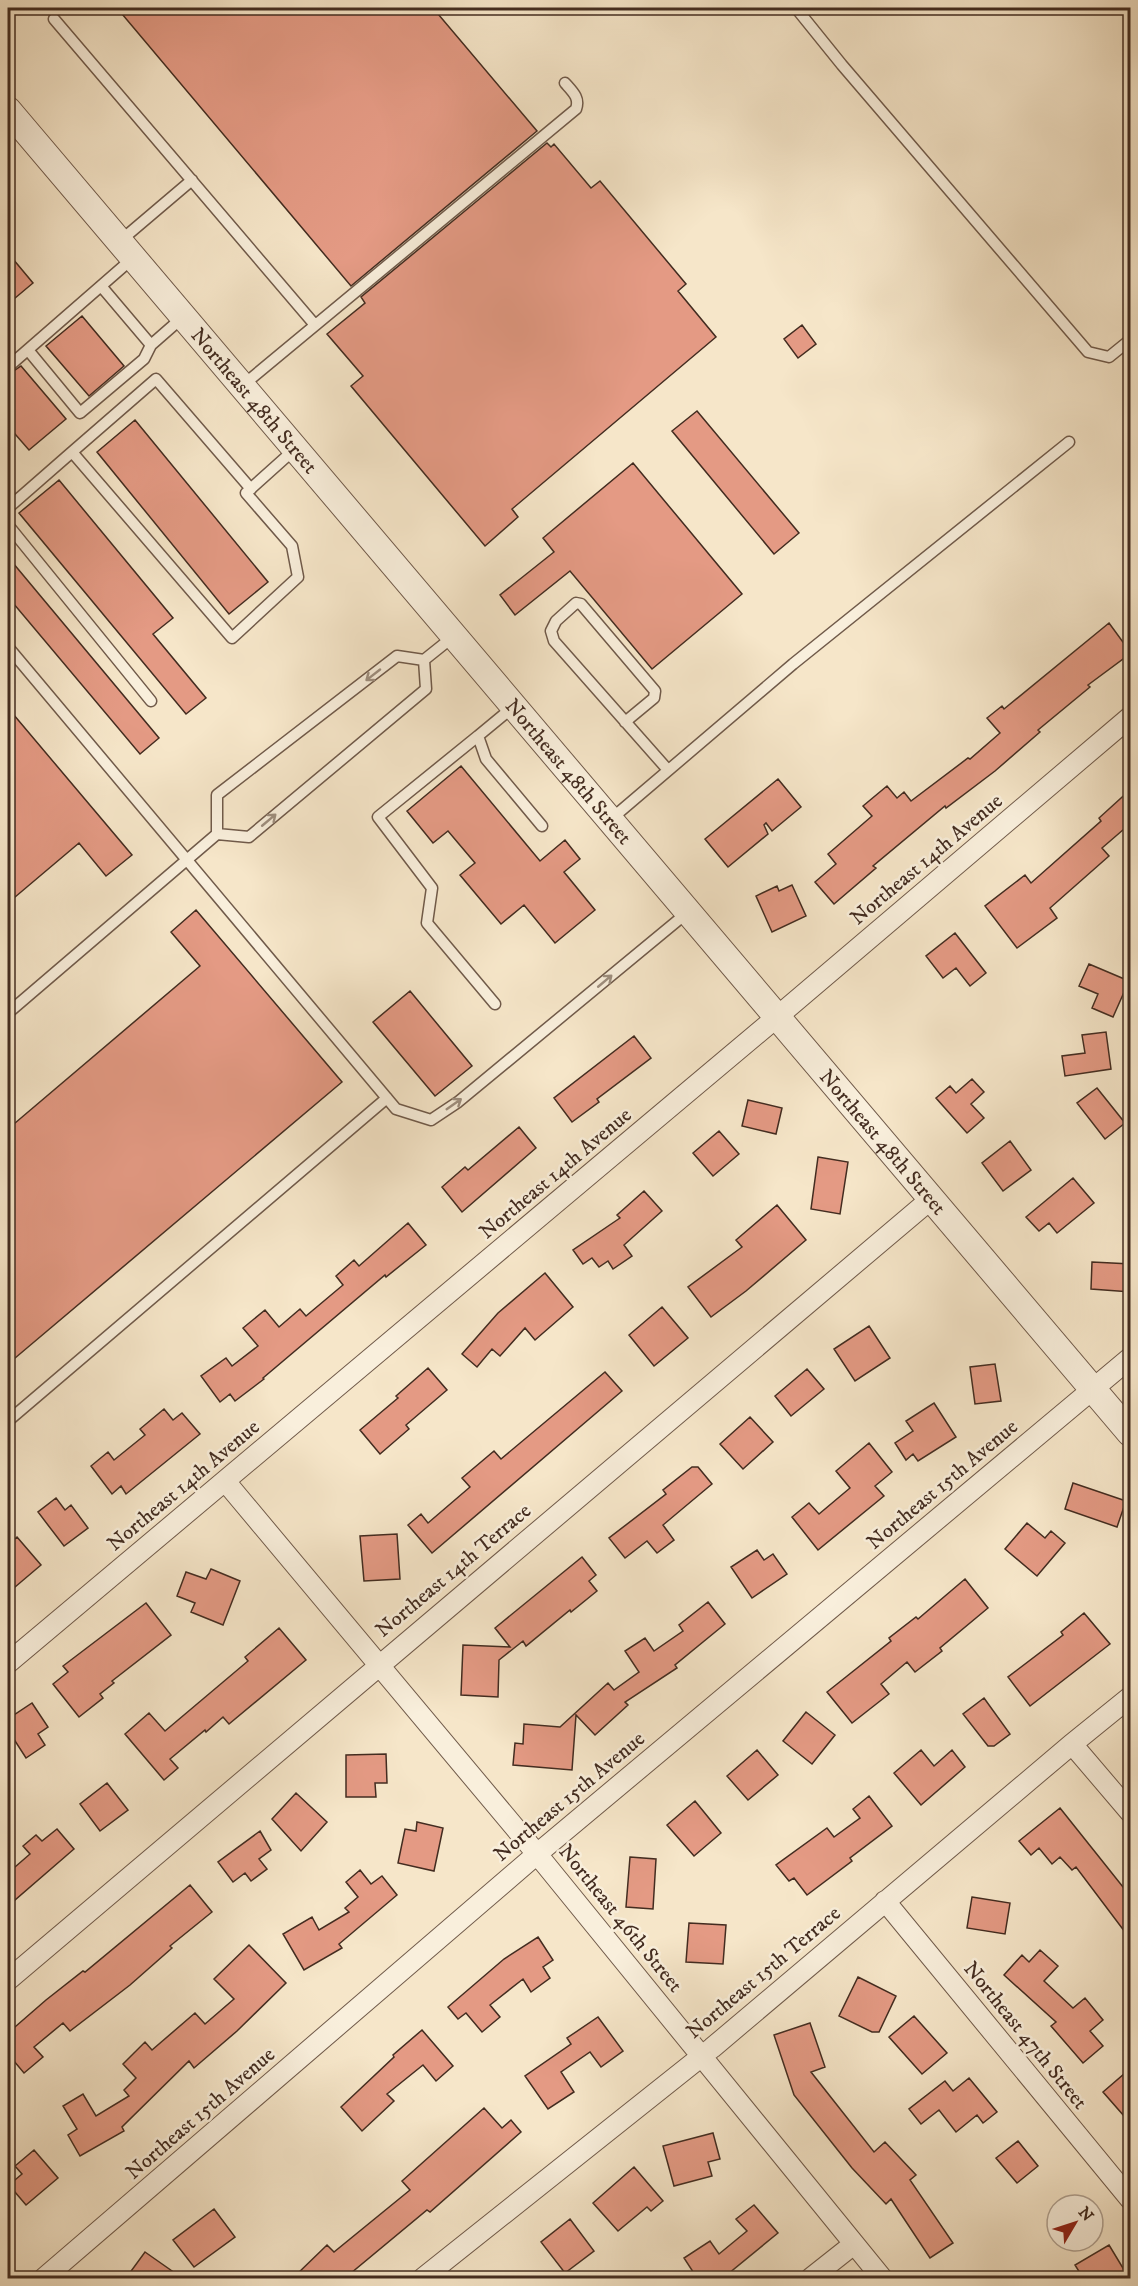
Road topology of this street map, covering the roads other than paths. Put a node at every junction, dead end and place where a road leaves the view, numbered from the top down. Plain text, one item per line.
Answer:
1 (796, 8) edge
2 (54, 19) dead end
3 (566, 83) dead end
4 (11, 119) edge
5 (192, 180) junction
6 (126, 250) junction
7 (101, 286) junction
8 (183, 317) junction
9 (315, 325) junction
10 (1131, 340) edge
11 (151, 345) junction
12 (27, 350) junction
13 (8, 368) edge
14 (242, 386) junction
15 (1069, 442) dead end
16 (295, 449) junction
17 (72, 452) junction
18 (251, 489) junction
19 (8, 508) edge
20 (8, 525) edge
21 (454, 636) junction
22 (8, 647) edge
23 (424, 660) junction
24 (151, 701) dead end
25 (514, 706) junction
26 (1131, 717) edge
27 (625, 722) junction
28 (478, 736) junction
29 (668, 770) junction
30 (610, 820) junction
31 (542, 826) dead end
32 (217, 834) junction
33 (187, 860) junction
34 (688, 912) junction
35 (495, 1004) dead end
36 (8, 1013) edge
37 (777, 1017) junction
38 (387, 1098) junction
39 (931, 1199) junction
40 (1131, 1358) edge
41 (1093, 1389) junction
42 (8, 1421) edge
43 (1131, 1433) edge
44 (225, 1481) junction
45 (8, 1663) edge
46 (378, 1665) junction
47 (1131, 1697) edge
48 (1072, 1744) junction
49 (1131, 1812) edge
50 (537, 1854) junction
51 (885, 1901) junction
52 (8, 1980) edge
53 (702, 2055) junction
54 (1131, 2199) edge
55 (854, 2244) junction
56 (44, 2278) edge
57 (423, 2278) edge
58 (811, 2278) edge
59 (882, 2278) edge

1 - 10 lane
2 - 5 lane
3 - 9 lane
4 - 6 street, Northeast 48th Street
5 - 6 lane
5 - 9 lane
6 - 7 lane
6 - 8 street, Northeast 48th Street
7 - 11 lane
7 - 12 lane
8 - 11 lane
8 - 14 street, Northeast 48th Street
9 - 14 lane
11 - 12 lane
12 - 13 lane
14 - 16 street, Northeast 48th Street
15 - 29 lane
16 - 18 lane
16 - 21 street, Northeast 48th Street
17 - 18 lane
17 - 18 lane
17 - 19 lane
20 - 24 lane
21 - 23 lane
21 - 25 street, Northeast 48th Street
22 - 33 lane
32 -> 23 lane
23 -> 32 lane
25 - 28 lane
25 - 30 street, Northeast 48th Street
26 - 37 street, Northeast 14th Avenue
27 - 27 lane
27 - 29 lane
28 - 31 lane
28 - 35 lane
29 - 30 lane
30 - 34 street, Northeast 48th Street
32 - 33 lane
33 - 36 lane
33 - 38 lane
34 - 37 street, Northeast 48th Street
38 -> 34 lane
37 - 39 street, Northeast 48th Street
37 - 44 street, Northeast 14th Avenue
38 - 42 lane
39 - 41 street, Northeast 48th Street
39 - 46 street, Northeast 14th Terrace
40 - 41 street, Northeast 15th Avenue
41 - 43 street, Northeast 48th Street
41 - 50 street, Northeast 15th Avenue
44 - 45 street, Northeast 14th Avenue
44 - 46 street, Northeast 46th Street
46 - 50 street, Northeast 46th Street
46 - 52 street, Northeast 14th Terrace
47 - 48 street, Northeast 15th Terrace
48 - 49 street
48 - 51 street, Northeast 15th Terrace
50 - 53 street, Northeast 46th Street
50 - 56 street, Northeast 15th Avenue
51 - 53 street, Northeast 15th Terrace
51 - 54 street, Northeast 47th Street
53 - 55 street, Northeast 46th Street
53 - 57 street, Northeast 15th Terrace
55 - 58 street
55 - 59 street, Northeast 46th Street

